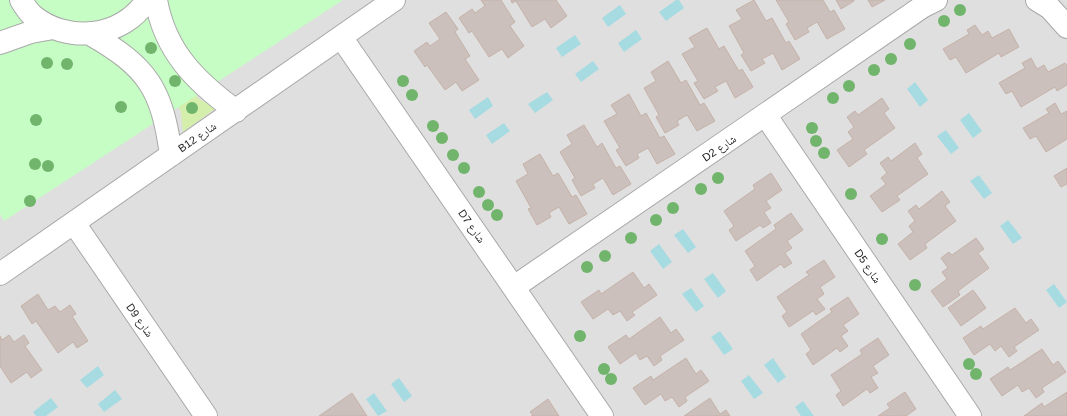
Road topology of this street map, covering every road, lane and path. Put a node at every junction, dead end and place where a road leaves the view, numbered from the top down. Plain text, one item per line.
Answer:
1 (20, 0) edge
2 (147, 0) edge
3 (156, 0) edge
4 (394, 0) edge
5 (1037, 0) edge
6 (1057, 0) edge
7 (929, 2) edge
8 (1067, 12) edge
9 (1067, 27) edge
10 (53, 28) junction
11 (90, 34) junction
12 (340, 37) junction
13 (0, 43) edge
14 (236, 110) junction
15 (766, 116) junction
16 (171, 155) junction
17 (74, 224) junction
18 (0, 274) edge
19 (514, 287) junction
20 (206, 416) edge
21 (602, 416) edge
22 (970, 416) edge

1 - 10 street
2 - 11 street
3 - 14 street
4 - 12 street, B12 شارع
5 - 9 street
6 - 8 street
7 - 15 street, D2 شارع
10 - 11 street
10 - 13 street
11 - 16 street
12 - 14 street, B12 شارع
12 - 19 street, D7 شارع
14 - 16 street, B12 شارع
15 - 19 street, D2 شارع
15 - 22 street, D5 شارع
16 - 17 street, B12 شارع
17 - 18 street, B12 شارع
17 - 20 street, D9 شارع
19 - 21 street, D7 شارع

